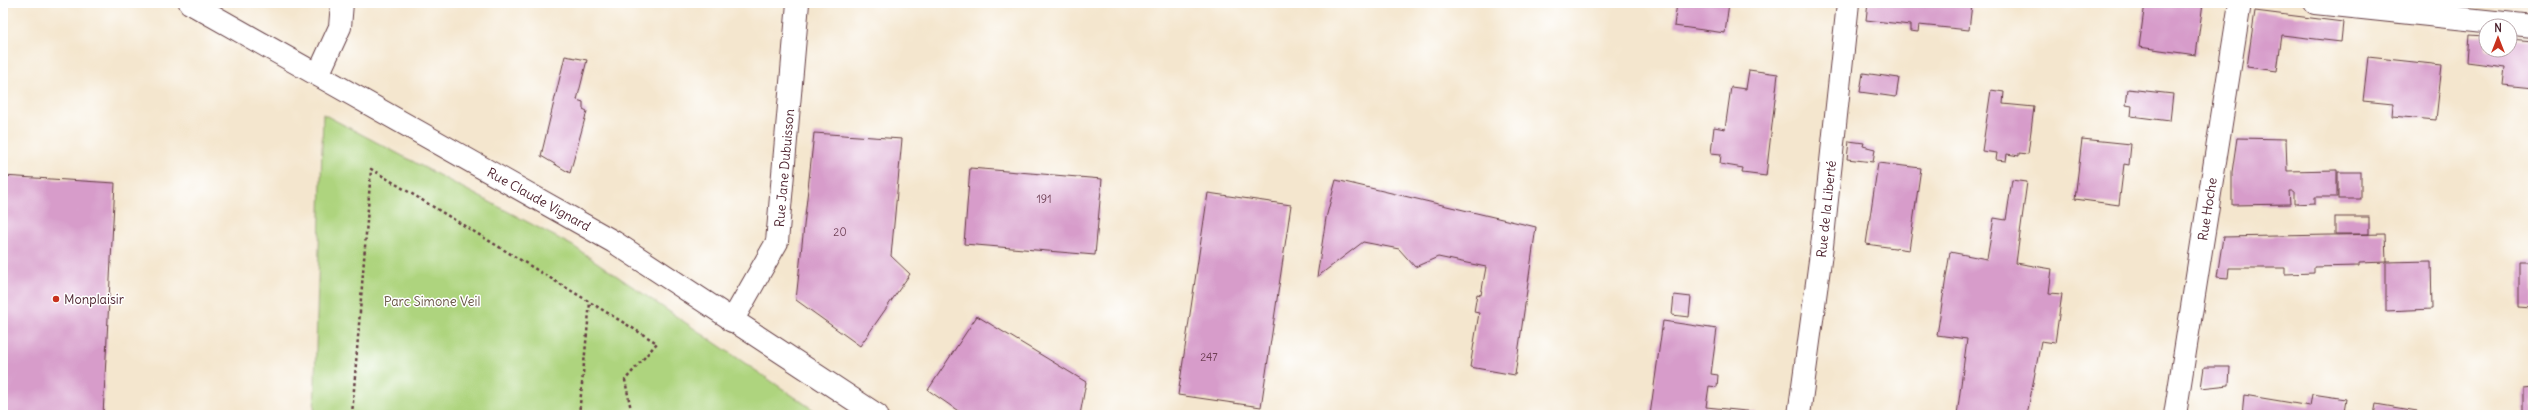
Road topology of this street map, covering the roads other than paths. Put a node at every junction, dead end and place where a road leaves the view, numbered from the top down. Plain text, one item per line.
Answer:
1 (190, 3) edge
2 (342, 3) edge
3 (798, 3) edge
4 (1848, 3) edge
5 (2240, 3) edge
6 (2315, 3) edge
7 (2533, 26) edge
8 (318, 75) junction
9 (732, 321) junction
10 (877, 415) edge
11 (1799, 415) edge
12 (2175, 415) edge

1 - 8 street, Rue Claude Vignard
2 - 8 street
3 - 9 street, Rue Jane Dubuisson
4 - 11 street, Rue de la Liberté
5 - 12 street, Rue Hoche
6 - 7 street
8 - 9 street, Rue Claude Vignard
9 - 10 street, Rue Claude Vignard

